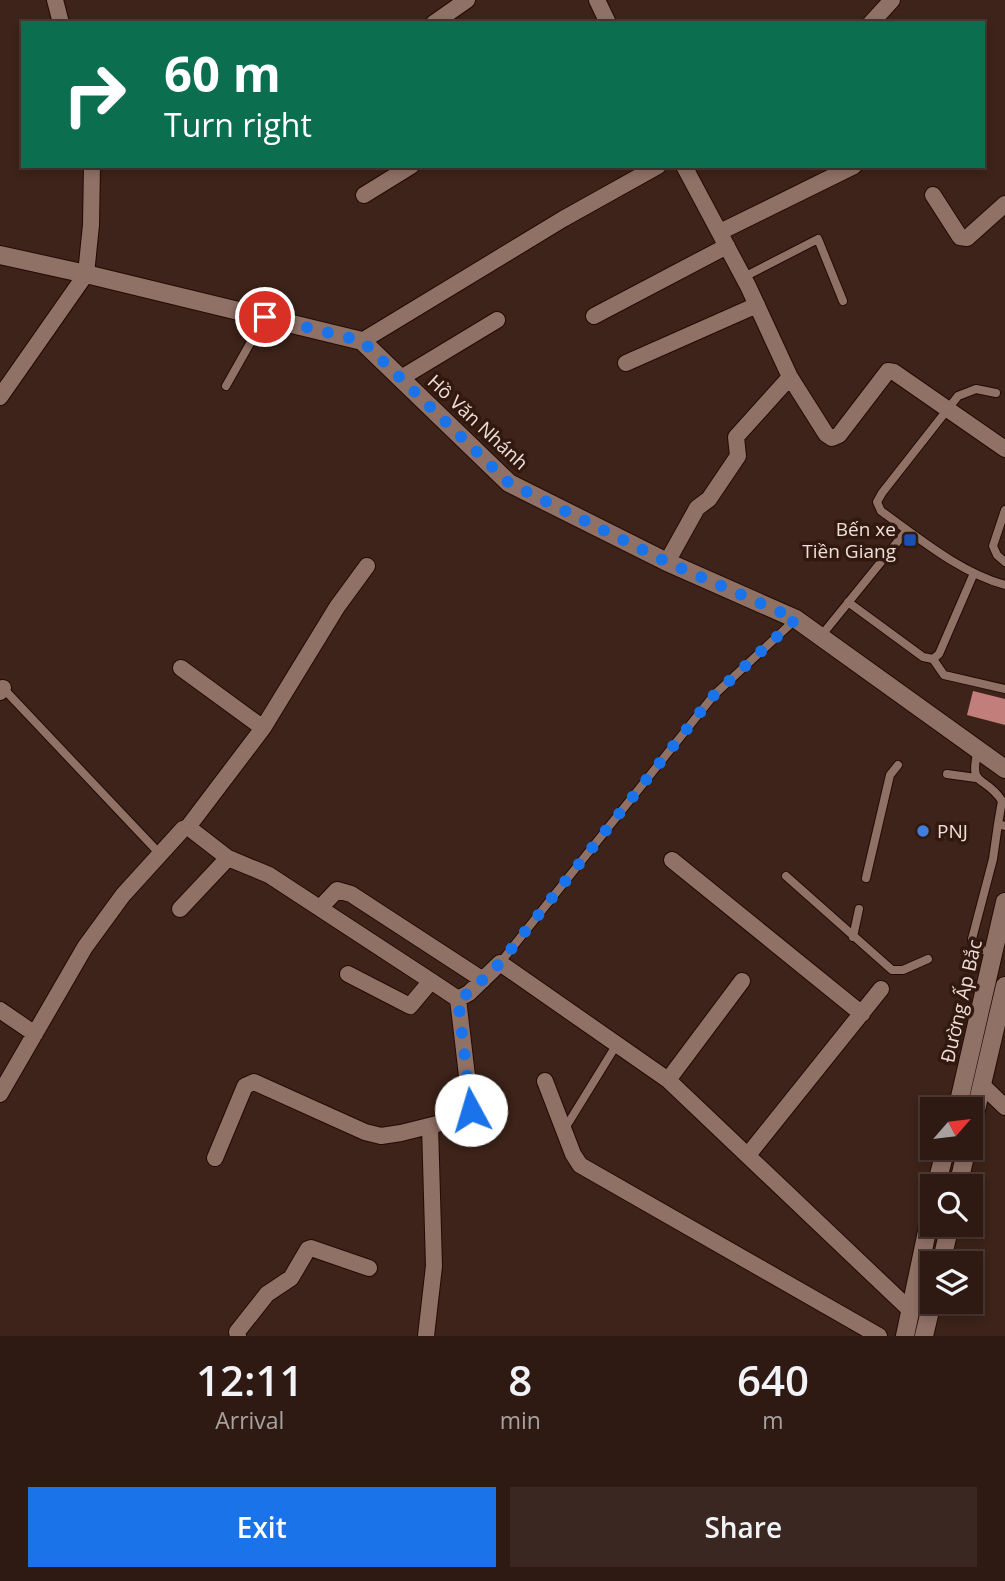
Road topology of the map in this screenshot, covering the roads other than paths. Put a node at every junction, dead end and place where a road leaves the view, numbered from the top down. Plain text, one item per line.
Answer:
1 (55, 0) edge
2 (467, 0) edge
3 (597, 0) edge
4 (892, 0) edge
5 (60, 21) edge
6 (437, 21) edge
7 (606, 21) edge
8 (873, 21) edge
9 (92, 168) edge
10 (408, 168) edge
11 (654, 168) edge
12 (685, 168) edge
13 (850, 168) edge
14 (364, 195) dead end
15 (933, 195) dead end
16 (1005, 204) edge
17 (723, 239) junction
18 (0, 255) edge
19 (86, 274) junction
20 (744, 277) junction
21 (843, 301) dead end
22 (757, 305) junction
23 (594, 316) dead end
24 (265, 317) junction
25 (497, 320) dead end
26 (362, 341) junction
27 (626, 363) dead end
28 (790, 377) junction
29 (401, 378) junction
30 (226, 386) dead end
31 (996, 393) dead end
32 (0, 397) edge
33 (946, 410) junction
34 (1005, 449) edge
35 (1005, 510) edge
36 (907, 530) junction
37 (667, 562) junction
38 (1005, 562) edge
39 (367, 566) dead end
40 (974, 573) junction
41 (1005, 585) edge
42 (848, 602) junction
43 (796, 619) junction
44 (820, 636) junction
45 (933, 659) junction
46 (181, 668) dead end
47 (1, 688) edge
48 (1005, 689) edge
49 (263, 728) junction
50 (978, 750) junction
51 (898, 765) dead end
52 (1005, 769) edge
53 (947, 774) dead end
54 (976, 778) junction
55 (1002, 825) edge
56 (188, 828) junction
57 (159, 853) junction
58 (228, 858) junction
59 (672, 860) dead end
60 (786, 876) dead end
61 (866, 878) dead end
62 (1005, 902) edge
63 (320, 908) junction
64 (180, 909) dead end
65 (859, 909) dead end
66 (853, 937) junction
67 (994, 953) junction
68 (928, 959) dead end
69 (500, 963) junction
70 (348, 974) dead end
71 (483, 980) junction
72 (431, 981) junction
73 (742, 981) dead end
74 (1005, 986) edge
75 (881, 989) dead end
76 (458, 999) junction
77 (0, 1010) edge
78 (862, 1014) junction
79 (35, 1034) junction
80 (617, 1044) junction
81 (668, 1080) junction
82 (545, 1081) dead end
83 (982, 1085) junction
84 (0, 1094) edge
85 (960, 1097) edge
86 (979, 1097) edge
87 (1005, 1107) edge
88 (429, 1126) junction
89 (564, 1130) junction
90 (748, 1155) junction
91 (215, 1158) dead end
92 (925, 1237) edge
93 (369, 1268) dead end
94 (909, 1309) junction
95 (929, 1314) edge
96 (235, 1335) edge
97 (426, 1336) edge
98 (879, 1336) edge
99 (905, 1336) edge
100 (924, 1336) edge

1 - 5 street
2 - 6 street
3 - 7 street
4 - 8 street
9 - 19 street
10 - 14 street
11 - 26 street
12 - 17 street
13 - 17 street
15 - 16 street
17 - 20 street
17 - 23 street
18 - 19 street, Hồ Văn Nhánh
19 - 24 street, Hồ Văn Nhánh
19 - 32 street
20 - 21 lane
20 - 22 street
22 - 27 street
22 - 28 street
24 - 26 street, Hồ Văn Nhánh
24 - 30 lane
25 - 29 street
26 - 29 street, Hồ Văn Nhánh
28 - 33 street
28 - 37 street
29 - 37 street, Hồ Văn Nhánh
31 - 33 lane
33 - 34 street
33 - 36 lane
35 - 38 lane
36 - 40 lane
36 - 42 lane
37 - 43 street, Hồ Văn Nhánh
39 - 49 street
40 - 41 lane
40 - 45 lane
42 - 44 lane
42 - 45 lane
43 - 44 street, Hồ Văn Nhánh
43 - 69 lane
44 - 50 street, Hồ Văn Nhánh
45 - 48 lane
46 - 49 street
47 - 57 lane
49 - 56 street
50 - 52 street, Hồ Văn Nhánh
50 - 54 lane
51 - 61 lane
53 - 54 lane
54 - 55 lane
55 - 67 lane
56 - 57 street
56 - 58 street
57 - 79 street
58 - 63 street
58 - 64 street
59 - 78 street
60 - 66 lane
62 - 67 street, Đường Ấp Bắc
63 - 71 street
63 - 72 street
65 - 66 lane
66 - 68 lane
67 - 85 street, Đường Ấp Bắc
69 - 71 street
69 - 80 street
70 - 72 street
71 - 76 street
72 - 76 street
73 - 81 street
74 - 83 street, Đường Ấp Bắc
75 - 78 street
76 - 88 street
77 - 79 street
78 - 90 street
79 - 84 street
80 - 81 street
80 - 89 lane
81 - 90 street
82 - 89 street
83 - 86 street, Đường Ấp Bắc
83 - 87 street
88 - 91 street
88 - 97 street
89 - 98 street
90 - 94 street
92 - 94 street
93 - 96 street
94 - 99 street
95 - 100 street

